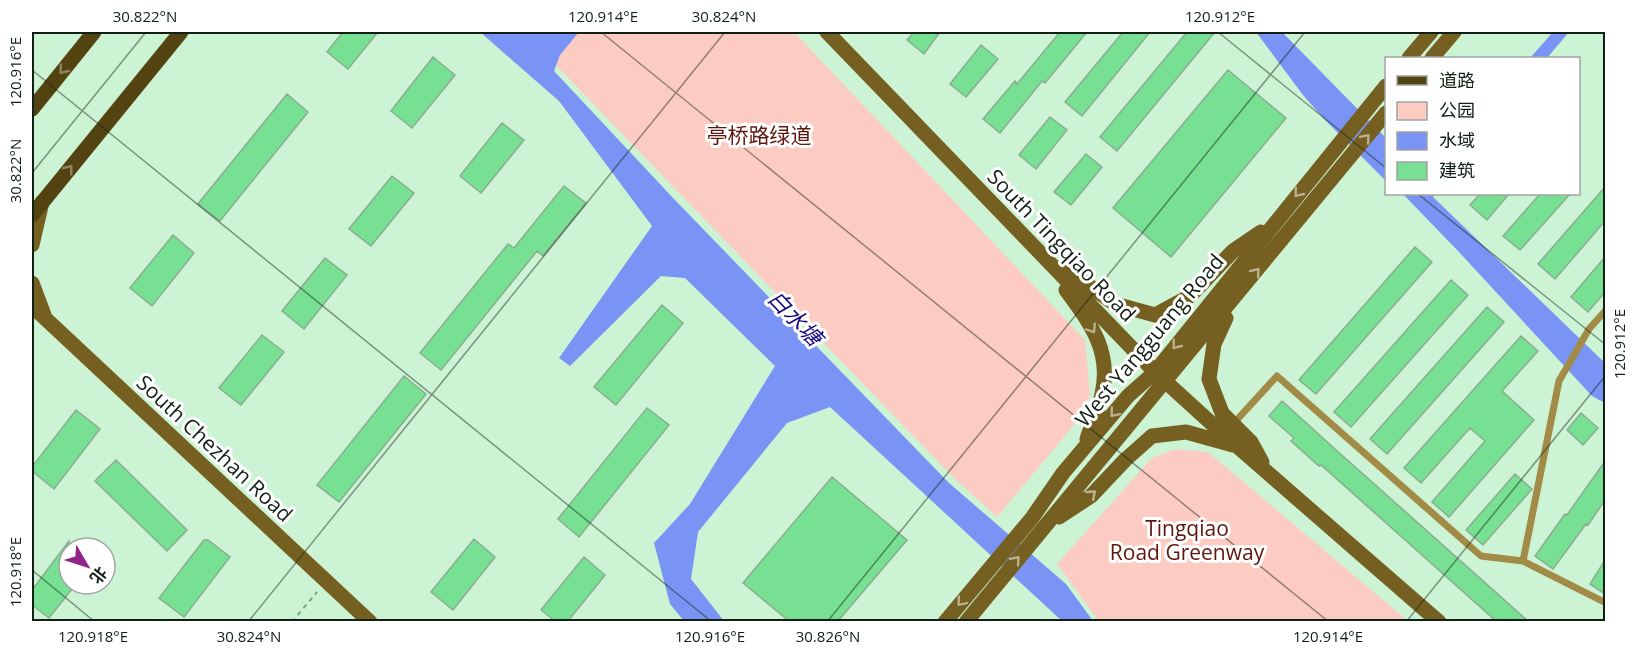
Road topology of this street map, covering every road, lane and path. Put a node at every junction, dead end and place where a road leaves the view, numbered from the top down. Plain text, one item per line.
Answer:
1 (94, 32) edge
2 (181, 32) edge
3 (827, 32) edge
4 (1431, 32) edge
5 (1454, 32) edge
6 (1410, 57) edge
7 (1433, 57) edge
8 (1385, 87) edge
9 (32, 109) edge
10 (1385, 115) edge
11 (42, 202) junction
12 (32, 215) edge
13 (1275, 221) junction
14 (32, 245) edge
15 (1034, 247) junction
16 (32, 283) edge
17 (1235, 298) junction
18 (32, 306) edge
19 (1605, 310) edge
20 (39, 320) edge
21 (1160, 376) junction
22 (1233, 424) junction
23 (1236, 445) junction
24 (1084, 449) junction
25 (1268, 473) junction
26 (1038, 522) junction
27 (1523, 561) junction
28 (326, 581) junction
29 (983, 588) junction
30 (1605, 603) edge
31 (292, 621) edge
32 (370, 621) edge
33 (945, 621) edge
34 (966, 621) edge
35 (1439, 621) edge

1 -> 9 main road
11 -> 2 main road
3 - 15 street, South Tingqiao Road
4 - 6 street
5 - 7 street
8 -> 13 street, West Yangguang Road
17 -> 10 street, West Yangguang Road
11 - 12 main road
11 - 14 street
13 - 15 street
13 -> 21 street, West Yangguang Road
15 - 21 street, South Tingqiao Road
15 -> 24 street
16 - 20 street
17 - 21 street, West Yangguang Road
17 - 22 street
18 - 20 street, South Chezhan Road
19 - 27 lane
20 - 28 street, South Chezhan Road
21 - 23 street, South Tingqiao Road
21 -> 24 street, West Yangguang Road
21 - 26 street, West Yangguang Road
22 - 25 street
22 - 27 lane
23 - 25 street, South Tingqiao Road
26 -> 23 street
24 - 26 street, West Yangguang Road
25 - 35 street, South Tingqiao Road
26 - 29 street, West Yangguang Road
27 - 30 lane
28 - 31 path
28 - 32 street, South Chezhan Road
29 -> 33 street, West Yangguang Road
29 - 34 street, West Yangguang Road

